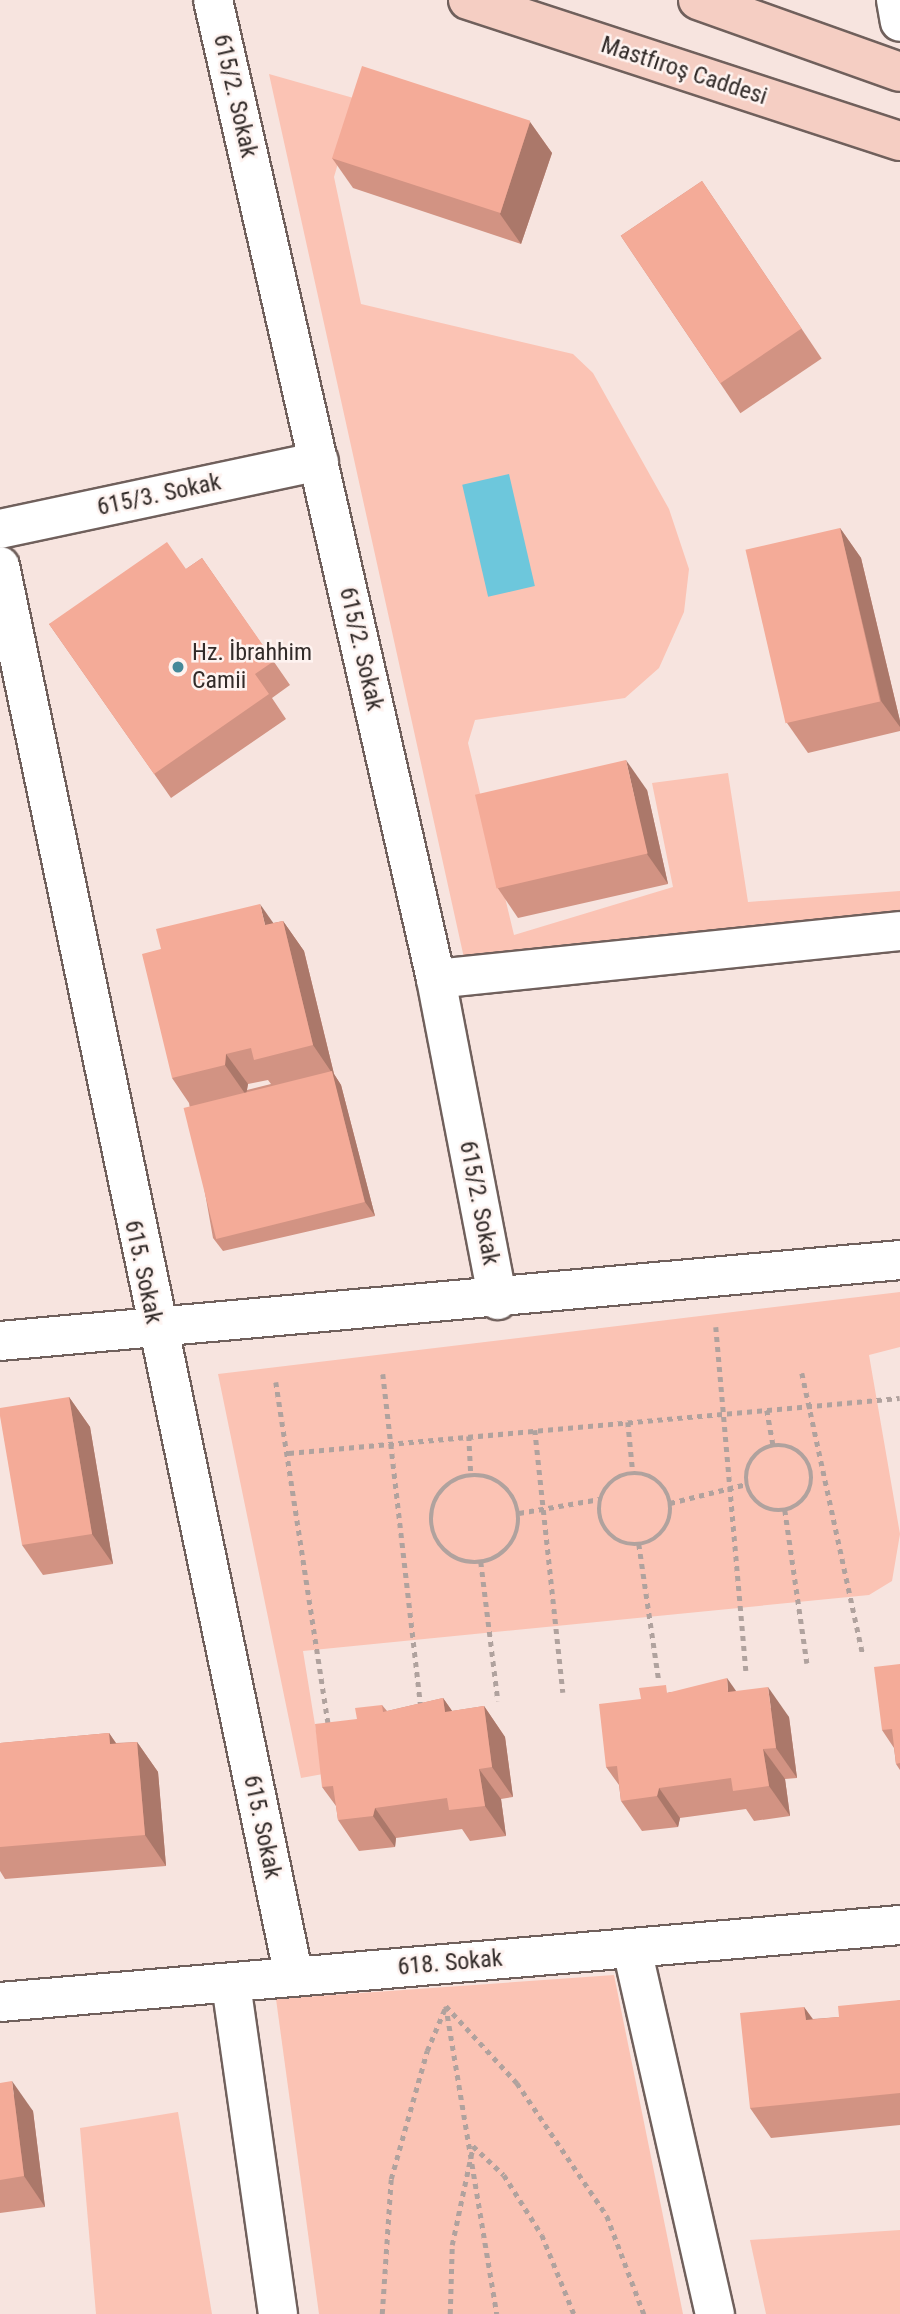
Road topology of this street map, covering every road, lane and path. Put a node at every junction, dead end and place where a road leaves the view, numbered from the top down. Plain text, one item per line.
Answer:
1 (213, 0) edge
2 (468, 0) edge
3 (698, 0) edge
4 (895, 0) edge
5 (900, 22) edge
6 (900, 72) edge
7 (900, 141) edge
8 (318, 461) junction
9 (0, 529) edge
10 (0, 566) edge
11 (900, 931) edge
12 (436, 979) junction
13 (900, 1260) edge
14 (498, 1300) junction
15 (716, 1327) dead end
16 (155, 1330) junction
17 (0, 1341) edge
18 (802, 1373) dead end
19 (383, 1374) dead end
20 (276, 1382) dead end
21 (900, 1398) edge
22 (810, 1406) junction
23 (767, 1410) junction
24 (721, 1414) junction
25 (628, 1422) junction
26 (536, 1430) junction
27 (469, 1436) junction
28 (391, 1444) junction
29 (773, 1445) junction
30 (289, 1453) junction
31 (633, 1473) junction
32 (471, 1476) junction
33 (747, 1484) junction
34 (729, 1489) junction
35 (600, 1499) junction
36 (670, 1503) junction
37 (543, 1507) junction
38 (785, 1510) junction
39 (518, 1513) junction
40 (639, 1544) junction
41 (481, 1562) junction
42 (863, 1656) dead end
43 (807, 1663) dead end
44 (746, 1671) dead end
45 (659, 1681) dead end
46 (563, 1693) dead end
47 (498, 1701) dead end
48 (422, 1711) edge
49 (328, 1723) edge
50 (900, 1925) edge
51 (632, 1949) junction
52 (437, 1964) junction
53 (294, 1977) junction
54 (231, 1984) junction
55 (0, 2002) edge
56 (446, 2007) junction
57 (473, 2146) junction
58 (278, 2314) edge
59 (382, 2314) edge
60 (450, 2314) edge
61 (498, 2314) edge
62 (574, 2314) edge
63 (644, 2314) edge
64 (715, 2314) edge

1 - 8 street, 615/2. Sokak
2 - 7 main road, Mastfıroş Caddesi
3 - 6 main road
4 - 5 street
8 - 9 street, 615/3. Sokak
8 - 12 street, 615/2. Sokak
10 - 16 street, 615. Sokak
11 - 12 street
12 - 14 street, 615/2. Sokak
13 - 14 street
14 - 16 street
15 - 24 path
16 - 17 street
16 - 53 street, 615. Sokak
18 - 22 path
19 - 28 path
20 - 30 path
21 - 22 path
22 - 23 path
22 - 42 path
23 - 24 path
23 - 29 path
24 - 25 path
24 - 34 path
25 - 26 path
25 - 31 path
26 - 27 path
26 - 37 path
27 - 28 path
27 - 32 path
28 - 30 path
28 - 48 path
29 - 33 path
29 - 38 path
30 - 49 path
31 - 35 path
31 - 36 path
32 - 39 path
32 - 41 path
33 - 34 path
33 - 38 path
34 - 36 path
34 - 44 path
35 - 37 path
35 - 40 path
36 - 40 path
37 - 39 path
37 - 46 path
38 - 43 path
39 - 41 path
40 - 45 path
41 - 47 path
50 - 51 street, 618. Sokak
51 - 52 street, 618. Sokak
51 - 64 street
52 - 53 street, 618. Sokak
52 - 56 path
53 - 54 street, 618. Sokak
54 - 55 street, 618. Sokak
54 - 58 street
56 - 57 path
56 - 59 path
56 - 63 path
57 - 60 path
57 - 61 path
57 - 62 path

